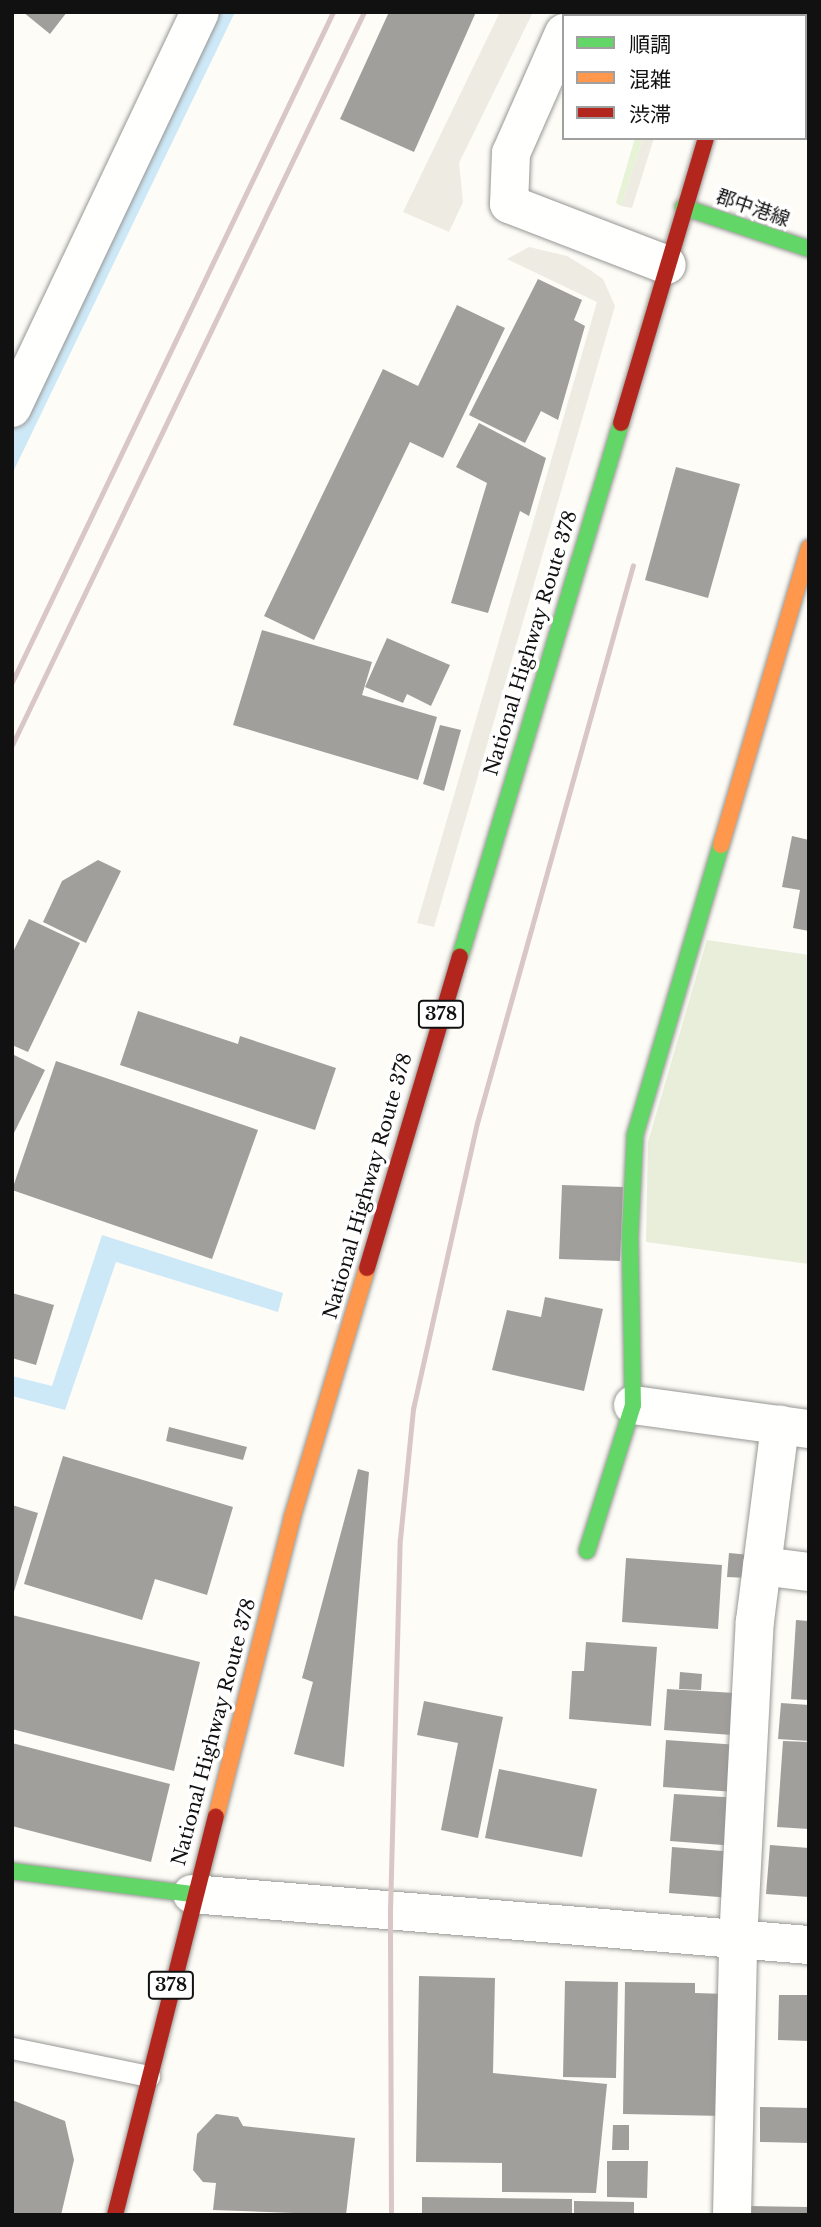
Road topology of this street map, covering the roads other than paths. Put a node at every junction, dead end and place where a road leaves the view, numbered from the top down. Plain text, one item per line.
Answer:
1 (200, 12) edge
2 (562, 38) edge
3 (705, 140) edge
4 (683, 207) junction
5 (809, 249) edge
6 (667, 265) junction
7 (12, 408) edge
8 (809, 548) edge
9 (633, 1405) junction
10 (794, 1427) edge
11 (587, 1551) dead end
12 (762, 1566) junction
13 (809, 1572) edge
14 (12, 1871) edge
15 (192, 1894) junction
16 (737, 1941) junction
17 (809, 1945) edge
18 (12, 2048) edge
19 (149, 2076) junction
20 (115, 2215) edge
21 (732, 2215) edge

1 - 7 street
2 - 6 street
3 - 4 main road, National Highway Route 378 / 378
4 - 5 main road, 郡中港線
4 - 6 main road, National Highway Route 378 / 378
6 - 15 main road, National Highway Route 378 / 378
8 - 9 main road
9 - 10 street
9 - 11 main road
10 - 12 street
12 - 13 street
12 - 16 street
14 - 15 main road
15 - 16 street
15 - 19 main road, National Highway Route 378 / 378
16 - 17 street
16 - 21 street
18 - 19 lane
19 - 20 main road, National Highway Route 378 / 378

